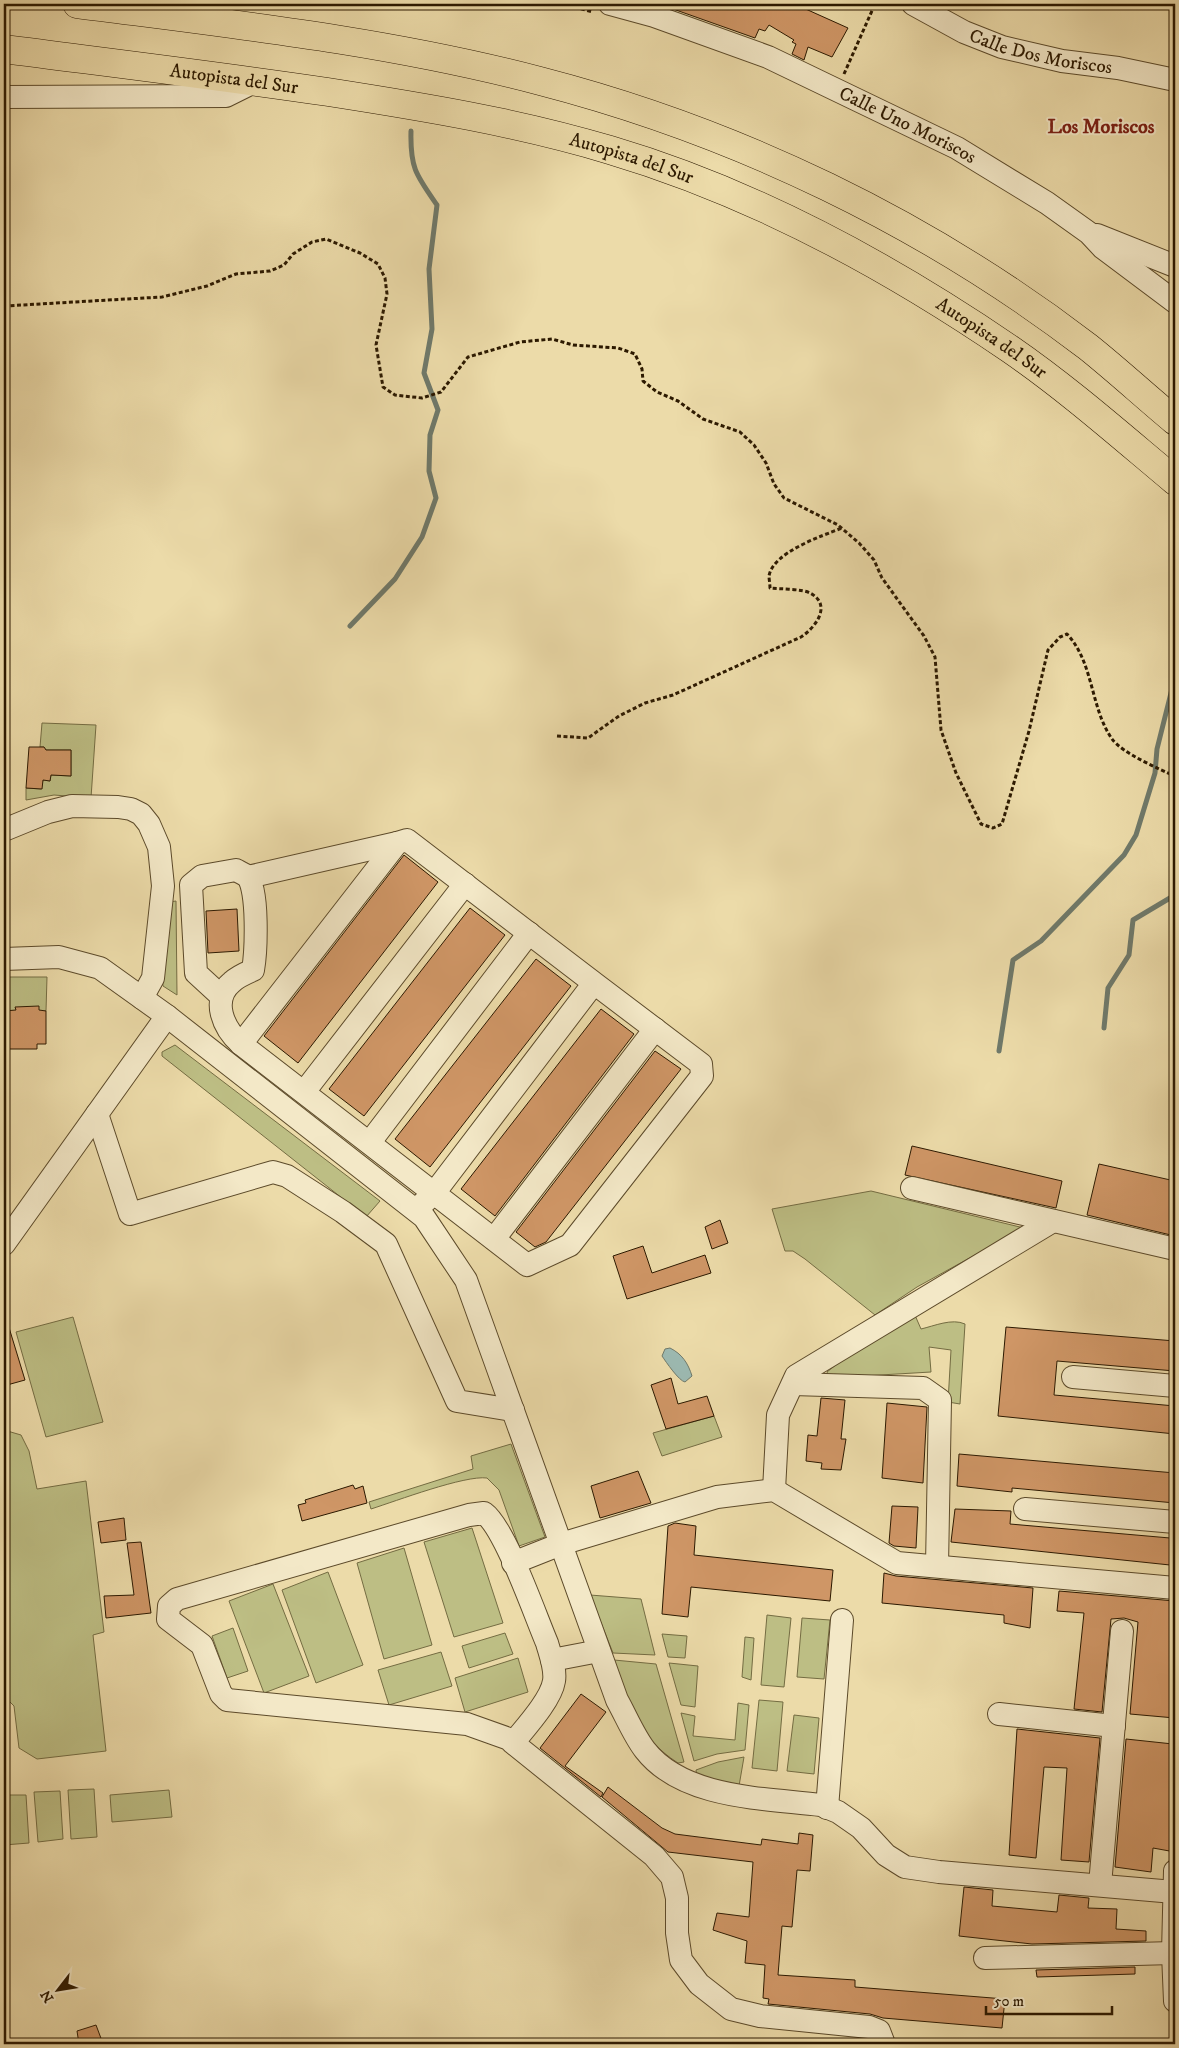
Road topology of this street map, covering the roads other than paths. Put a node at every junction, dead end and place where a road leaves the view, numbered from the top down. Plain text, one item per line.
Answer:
1 (77, 4) edge
2 (913, 4) edge
3 (603, 8) edge
4 (4, 49) edge
5 (1175, 80) edge
6 (256, 81) junction
7 (4, 97) edge
8 (1089, 233) junction
9 (1175, 266) edge
10 (1175, 302) edge
11 (1175, 421) edge
12 (1175, 481) edge
13 (4, 830) edge
14 (397, 843) junction
15 (248, 877) junction
16 (465, 884) junction
17 (530, 933) junction
18 (4, 959) edge
19 (594, 983) junction
20 (221, 996) junction
21 (142, 998) junction
22 (168, 1016) junction
23 (655, 1029) junction
24 (242, 1044) junction
25 (304, 1092) junction
26 (97, 1114) junction
27 (370, 1142) junction
28 (912, 1188) dead end
29 (434, 1192) junction
30 (416, 1210) junction
31 (1053, 1221) junction
32 (494, 1239) junction
33 (4, 1244) edge
34 (1175, 1249) edge
35 (1073, 1377) dead end
36 (793, 1384) junction
37 (1175, 1386) edge
38 (513, 1410) junction
39 (774, 1490) junction
40 (1024, 1509) dead end
41 (1175, 1522) edge
42 (561, 1544) junction
43 (513, 1563) junction
44 (938, 1566) junction
45 (1175, 1587) edge
46 (842, 1620) dead end
47 (1122, 1631) dead end
48 (599, 1651) junction
49 (552, 1660) junction
50 (999, 1714) dead end
51 (1114, 1726) junction
52 (513, 1743) junction
53 (827, 1808) junction
54 (1175, 1882) edge
55 (1100, 1885) junction
56 (1173, 1953) junction
57 (985, 1958) dead end
58 (1175, 2001) edge
59 (884, 2044) edge

1 - 11 highway
2 - 5 street, Calle Dos Moriscos
3 - 8 street, Calle Uno Moriscos
4 - 6 highway, Autopista del Sur
6 - 7 street
6 - 12 highway, Autopista del Sur
8 - 9 street
8 - 10 street, Calle Uno Moriscos
13 - 21 street
14 - 15 street
14 - 16 street
14 - 24 street
15 - 20 street
15 - 20 street
16 - 17 street
16 - 25 street
17 - 19 street
17 - 27 street
18 - 21 street
19 - 23 street
19 - 29 street
20 - 24 street
21 - 22 street
22 - 26 street
22 - 30 street
23 - 32 street
23 - 32 street
24 - 25 street
25 - 27 street
26 - 33 street
26 - 38 street
27 - 29 street
28 - 31 street
29 - 30 street
29 - 32 street
30 - 38 street
31 - 34 street
31 - 36 street
35 - 37 street
36 - 39 street
36 - 44 street
38 - 42 street
39 - 42 street
39 - 44 street
40 - 41 street
42 - 43 street
42 - 48 street
43 - 49 street
43 - 52 street
44 - 45 street
46 - 53 street
47 - 51 street
48 - 49 street
48 - 53 street
49 - 52 street
50 - 51 street
51 - 55 street
52 - 59 street
53 - 55 street
54 - 55 street
54 - 56 street
56 - 57 street
56 - 58 street

